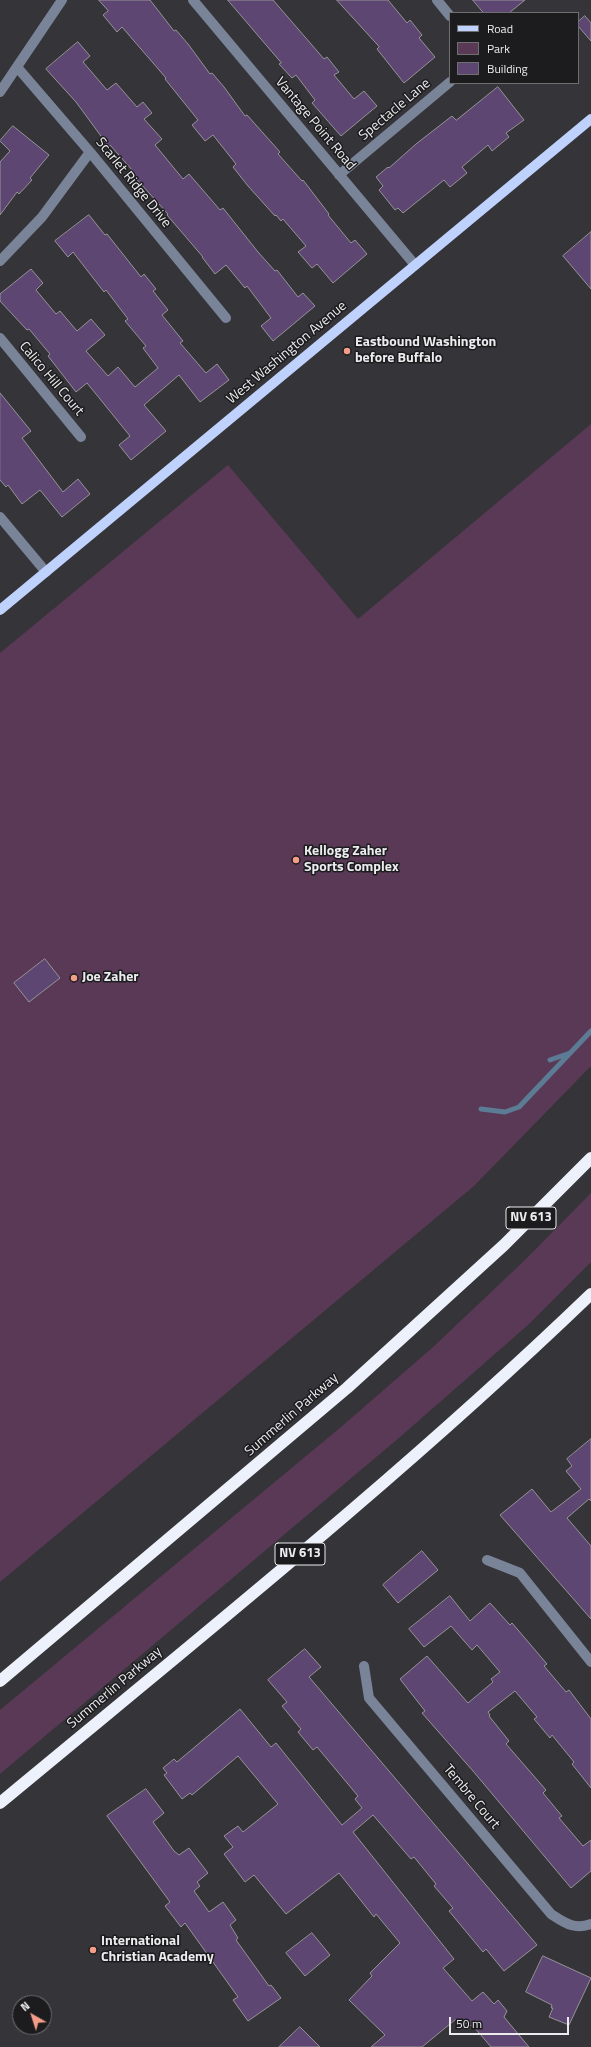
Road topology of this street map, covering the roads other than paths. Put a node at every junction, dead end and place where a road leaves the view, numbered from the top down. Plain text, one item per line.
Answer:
1 (62, 0) edge
2 (193, 0) edge
3 (437, 0) edge
4 (449, 15) edge
5 (17, 67) junction
6 (449, 83) edge
7 (0, 92) edge
8 (591, 118) edge
9 (90, 152) junction
10 (339, 174) junction
11 (0, 261) edge
12 (415, 265) junction
13 (226, 318) dead end
14 (0, 338) edge
15 (81, 437) dead end
16 (0, 517) edge
17 (46, 572) junction
18 (0, 610) edge
19 (591, 1158) edge
20 (591, 1294) edge
21 (487, 1560) dead end
22 (591, 1662) edge
23 (364, 1666) dead end
24 (0, 1681) edge
25 (0, 1803) edge
26 (591, 1924) edge

1 - 5 street
2 - 10 street, Vantage Point Road
3 - 4 street
5 - 7 street
5 - 9 street, Scarlet Ridge Drive
6 - 10 street, Spectacle Lane
8 - 12 main road, West Washington Avenue
9 - 11 street
9 - 13 street, Scarlet Ridge Drive
10 - 12 street, Vantage Point Road
12 - 17 main road, West Washington Avenue
14 - 15 street, Calico Hill Court
16 - 17 street
17 - 18 main road, West Washington Avenue
19 - 24 highway, Summerlin Parkway / NV 613
20 - 25 highway, Summerlin Parkway / NV 613
21 - 22 street
23 - 26 street, Tembre Court

